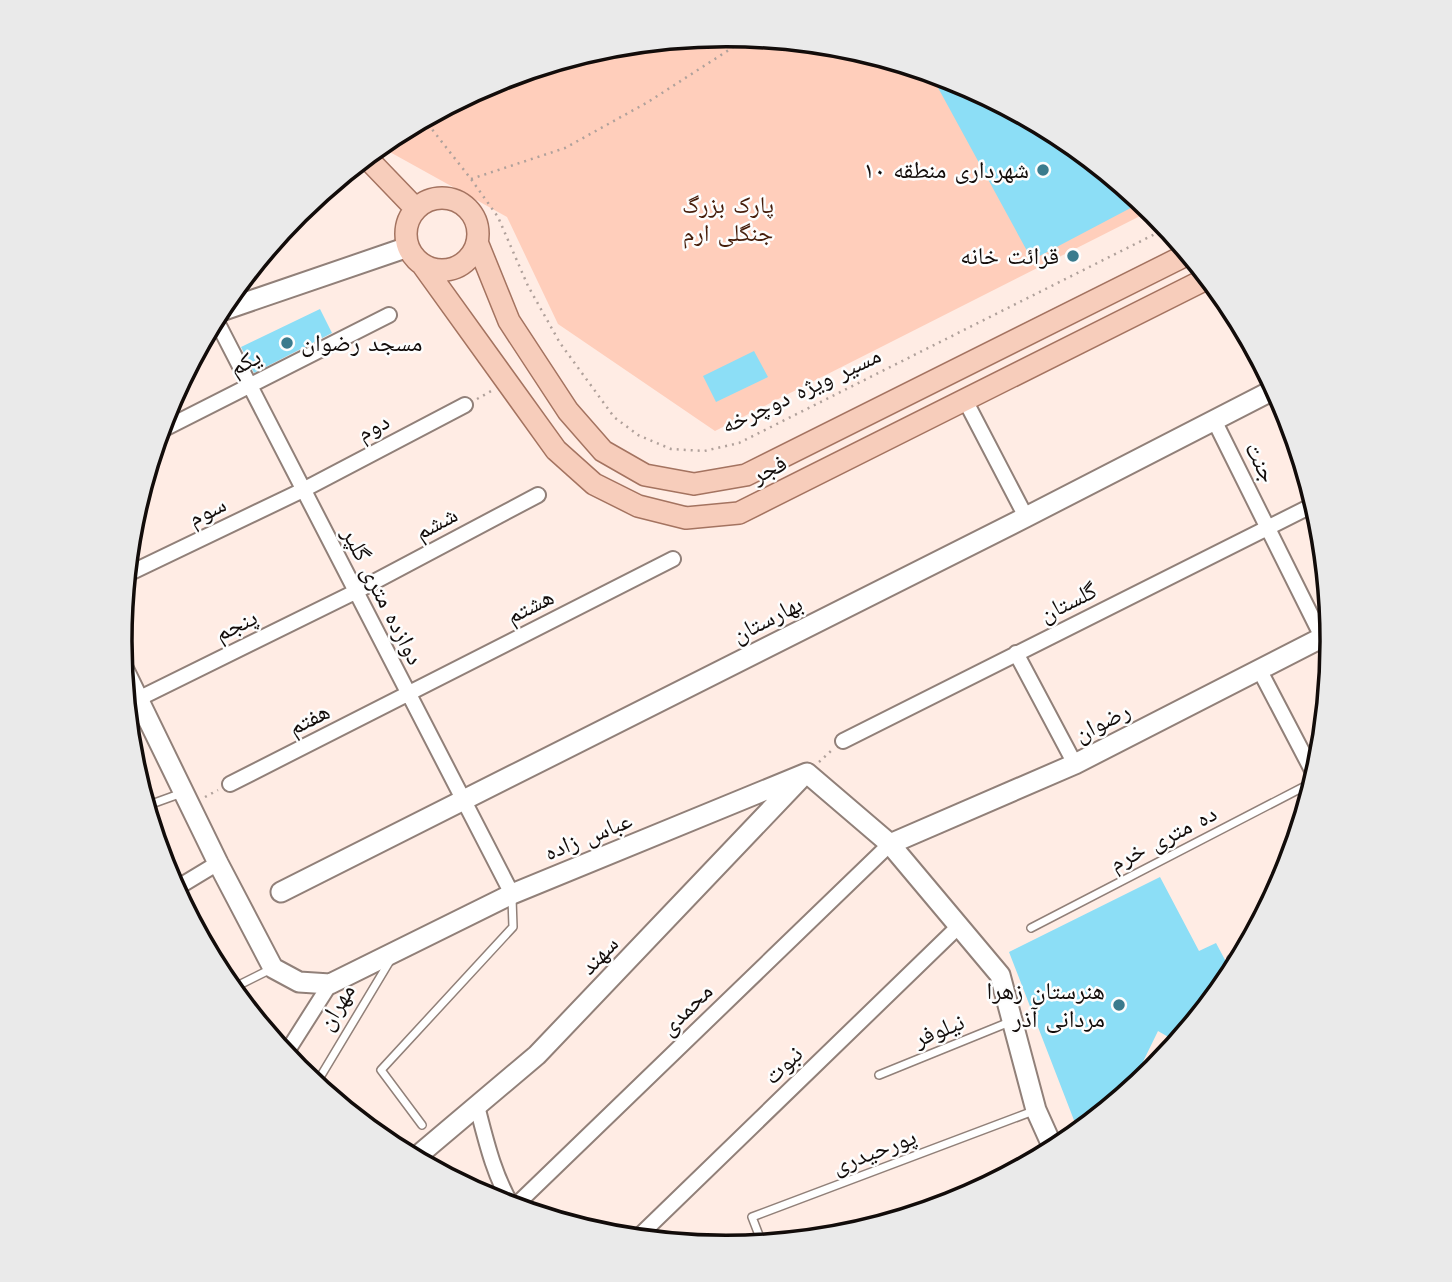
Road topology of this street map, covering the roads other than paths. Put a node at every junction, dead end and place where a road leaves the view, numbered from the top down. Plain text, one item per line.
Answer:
1 (373, 164) edge
2 (416, 209) junction
3 (477, 242) junction
4 (415, 256) junction
5 (1179, 258) edge
6 (1199, 283) edge
7 (235, 307) edge
8 (389, 315) dead end
9 (221, 330) edge
10 (950, 372) junction
11 (249, 386) junction
12 (1266, 394) edge
13 (965, 400) junction
14 (465, 405) road end
15 (1214, 420) junction
16 (173, 424) edge
17 (303, 490) junction
18 (538, 495) dead end
19 (1305, 509) edge
20 (1026, 517) junction
21 (1268, 528) junction
22 (673, 559) dead end
23 (137, 570) edge
24 (355, 592) junction
25 (1319, 620) edge
26 (1320, 639) edge
27 (1016, 653) junction
28 (1259, 670) junction
29 (408, 694) junction
30 (136, 699) edge
31 (136, 709) edge
32 (843, 741) road end
33 (1307, 761) edge
34 (1075, 764) junction
35 (807, 772) junction
36 (230, 784) road end
37 (1301, 788) edge
38 (186, 799) junction
39 (462, 800) junction
40 (155, 804) edge
41 (890, 844) junction
42 (218, 863) junction
43 (184, 884) edge
44 (281, 892) dead end
45 (512, 894) junction
46 (960, 925) junction
47 (1031, 928) dead end
48 (395, 953) junction
49 (273, 968) junction
50 (241, 984) edge
51 (330, 984) junction
52 (1013, 1021) junction
53 (291, 1045) edge
54 (321, 1075) edge
55 (879, 1075) dead end
56 (477, 1106) junction
57 (1036, 1110) junction
58 (422, 1125) dead end
59 (1049, 1139) edge
60 (423, 1151) edge
61 (505, 1192) edge
62 (523, 1199) edge
63 (646, 1229) edge
64 (758, 1233) edge

1 - 2 main road
2 - 3 main road
2 - 4 main road
3 - 4 main road
3 - 10 main road, فجر
4 - 7 main road
4 - 13 main road, فجر
5 - 10 main road, فجر
6 - 13 main road, فجر
8 - 11 street, یکم
9 - 11 street, دوازده متری گلپر
10 - 13 main road
11 - 16 street, یکم
11 - 17 street, دوازده متری گلپر
12 - 15 main road, بهارستان
13 - 20 street
14 - 17 street, دوم
15 - 20 main road, بهارستان
15 - 21 street, جنت
17 - 23 street, سوم
17 - 24 street, دوازده متری گلپر
18 - 24 street, ششم
19 - 21 street, گلستان
20 - 39 main road, بهارستان
21 - 25 street, جنت
21 - 27 street, گلستان
22 - 29 street, هشتم
24 - 29 street, دوازده متری گلپر
24 - 30 street, پنجم
26 - 28 main road, رضوان
27 - 32 street, گلستان
27 - 34 street
28 - 33 street
28 - 34 main road, رضوان
29 - 36 street, هفتم
29 - 39 street, دوازده متری گلپر
31 - 38 main road
34 - 41 main road, رضوان
35 - 41 main road
35 - 45 main road, عباس زاده
35 - 56 main road, سهند
37 - 47 lane, ده متری خرم
38 - 40 lane
38 - 42 main road
39 - 44 main road, بهارستان
39 - 45 street, دوازده متری گلپر
41 - 46 main road
41 - 62 street, محمدی
42 - 43 street
42 - 49 main road
45 - 48 main road, عباس زاده
45 - 58 lane
46 - 52 main road
46 - 63 street, نبوت
48 - 51 main road, عباس زاده
48 - 54 lane, مهران
49 - 50 lane
49 - 51 main road
51 - 53 street, مهران
52 - 55 lane, نیلوفر
52 - 57 main road
56 - 60 main road, سهند
56 - 61 street
57 - 59 main road
57 - 64 lane, پورحیدری

